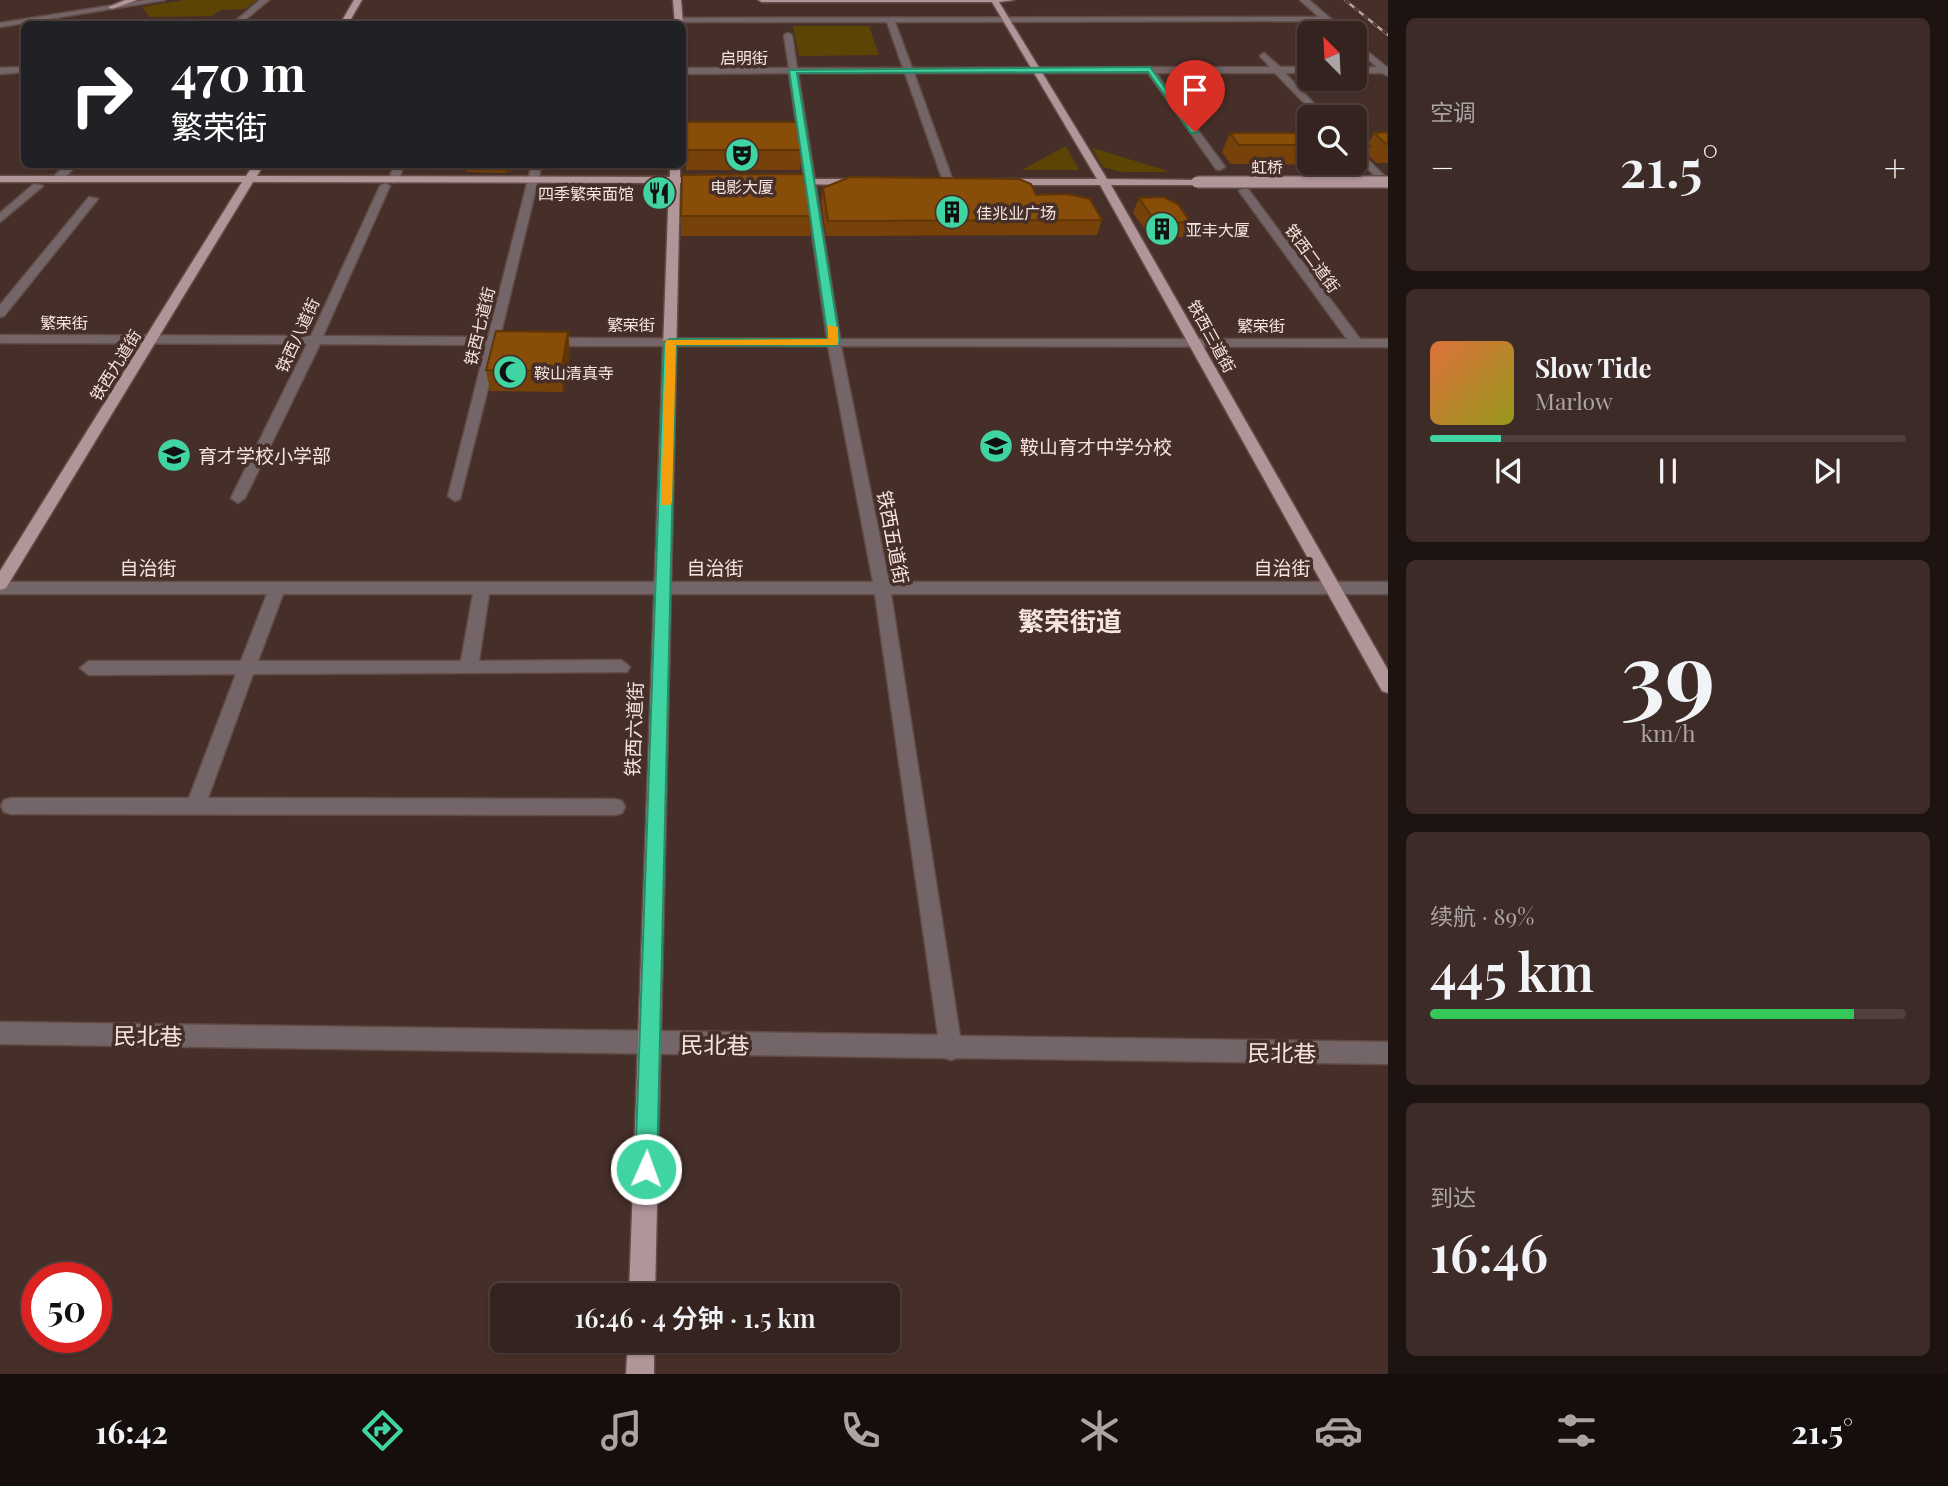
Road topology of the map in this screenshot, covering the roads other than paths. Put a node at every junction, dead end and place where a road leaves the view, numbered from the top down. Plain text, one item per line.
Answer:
1 (133, 0) edge
2 (161, 0) edge
3 (265, 0) edge
4 (358, 0) edge
5 (677, 0) edge
6 (762, 0) edge
7 (1304, 0) edge
8 (961, 1) edge
9 (1001, 2) edge
10 (112, 7) junction
11 (1326, 19) junction
12 (1007, 20) junction
13 (25, 21) edge
14 (240, 21) edge
15 (346, 21) edge
16 (678, 21) edge
17 (891, 21) junction
18 (1328, 21) edge
19 (21, 22) edge
20 (686, 23) edge
21 (0, 25) edge
22 (788, 35) dead end
23 (1367, 54) edge
24 (1264, 56) dead end
25 (21, 70) edge
26 (793, 70) junction
27 (908, 70) junction
28 (1036, 70) junction
29 (1150, 70) junction
30 (1277, 70) junction
31 (1297, 70) edge
32 (1367, 70) edge
33 (0, 71) edge
34 (686, 71) edge
35 (1386, 71) edge
36 (1311, 105) edge
37 (1205, 146) junction
38 (1218, 146) dead end
39 (1367, 158) edge
40 (1220, 167) dead end
41 (69, 168) edge
42 (257, 168) edge
43 (397, 168) edge
44 (536, 168) edge
45 (674, 177) edge
46 (0, 179) edge
47 (56, 180) junction
48 (532, 182) junction
49 (248, 183) junction
50 (389, 183) junction
51 (715, 183) edge
52 (956, 183) joint
53 (1388, 183) edge
54 (770, 184) edge
55 (811, 184) junction
56 (878, 184) edge
57 (933, 184) edge
58 (993, 184) edge
59 (1105, 184) junction
60 (0, 185) edge
61 (38, 186) junction
62 (1244, 191) dead end
63 (93, 200) dead end
64 (0, 219) edge
65 (0, 313) edge
66 (4, 339) edge
67 (150, 340) junction
68 (315, 341) junction
69 (491, 341) junction
70 (670, 342) junction
71 (834, 342) junction
72 (1195, 343) junction
73 (1356, 343) junction
74 (1388, 343) edge
75 (0, 351) edge
76 (455, 496) dead end
77 (238, 498) dead end
78 (0, 586) edge
79 (277, 588) junction
80 (482, 588) junction
81 (663, 588) junction
82 (882, 588) junction
83 (1334, 588) junction
84 (1388, 588) edge
85 (469, 667) junction
86 (621, 667) dead end
87 (89, 668) dead end
88 (249, 668) junction
89 (1388, 686) edge
90 (196, 804) junction
91 (11, 806) dead end
92 (615, 807) dead end
93 (0, 1033) edge
94 (650, 1043) junction
95 (951, 1049) junction
96 (1388, 1053) edge
97 (642, 1283) edge
98 (641, 1353) edge
99 (640, 1374) edge

1 - 10 main road
2 - 10 street
3 - 14 street
4 - 15 main road
5 - 16 main road
6 - 8 main road
7 - 11 street
8 - 9 main road
9 - 12 main road, 铁西三道街
10 - 13 street
11 - 12 street
11 - 18 street
12 - 17 street
12 - 28 main road, 铁西三道街
17 - 20 street
17 - 27 street
19 - 21 street
22 - 26 street, 铁西五道街
23 - 35 street
24 - 30 street
25 - 33 street
26 - 27 street, 启明街
26 - 34 street, 启明街
26 - 55 street, 铁西五道街
27 - 28 street, 启明街
27 - 52 street
28 - 29 street, 启明街
28 - 59 main road, 铁西三道街
29 - 30 street, 启明街
29 - 37 street
30 - 31 street, 启明街
30 - 36 street
32 - 35 street
37 - 38 street
37 - 40 street
39 - 53 street
41 - 47 street
42 - 49 main road, 铁西九道街
43 - 50 street, 铁西八道街
44 - 48 street, 铁西七道街
45 - 48 main road
45 - 51 main road
45 - 70 main road, 铁西六道街
46 - 47 main road
47 - 49 main road
48 - 50 main road
48 - 69 street, 铁西七道街
49 - 50 main road
49 - 61 main road
49 - 67 main road, 铁西九道街
50 - 68 street, 铁西八道街
52 - 57 main road
53 - 59 main road, 虹桥, bridge
54 - 55 main road
55 - 56 main road
55 - 71 street, 铁西五道街
58 - 59 main road, 虹桥
59 - 72 main road, 铁西三道街
60 - 61 main road
61 - 64 street
62 - 73 street, 铁西二道街
63 - 65 street
66 - 67 street, 繁荣街
66 - 75 street
67 - 68 street, 繁荣街
67 - 78 main road, 铁西九道街
68 - 69 street, 繁荣街
68 - 77 street, 铁西八道街
69 - 70 street, 繁荣街
69 - 76 street, 铁西七道街
70 - 71 street, 繁荣街
70 - 81 main road, 铁西六道街
71 - 72 street, 繁荣街
71 - 82 street, 铁西五道街
72 - 73 street, 繁荣街
72 - 83 main road, 铁西三道街
73 - 74 street, 繁荣街
78 - 79 street, 自治街
79 - 80 street, 自治街
79 - 88 street
80 - 81 street, 自治街
80 - 85 street
81 - 82 street, 自治街
81 - 94 main road, 铁西六道街
82 - 83 street, 自治街
82 - 95 street, 铁西五道街
83 - 84 street, 自治街
83 - 89 main road, 铁西三道街
85 - 86 street
85 - 88 street
87 - 88 street
88 - 90 street
90 - 91 street
90 - 92 street
93 - 94 street, 民北巷
94 - 95 street, 民北巷
94 - 97 main road, 铁西六道街
95 - 96 street, 民北巷
98 - 99 main road

